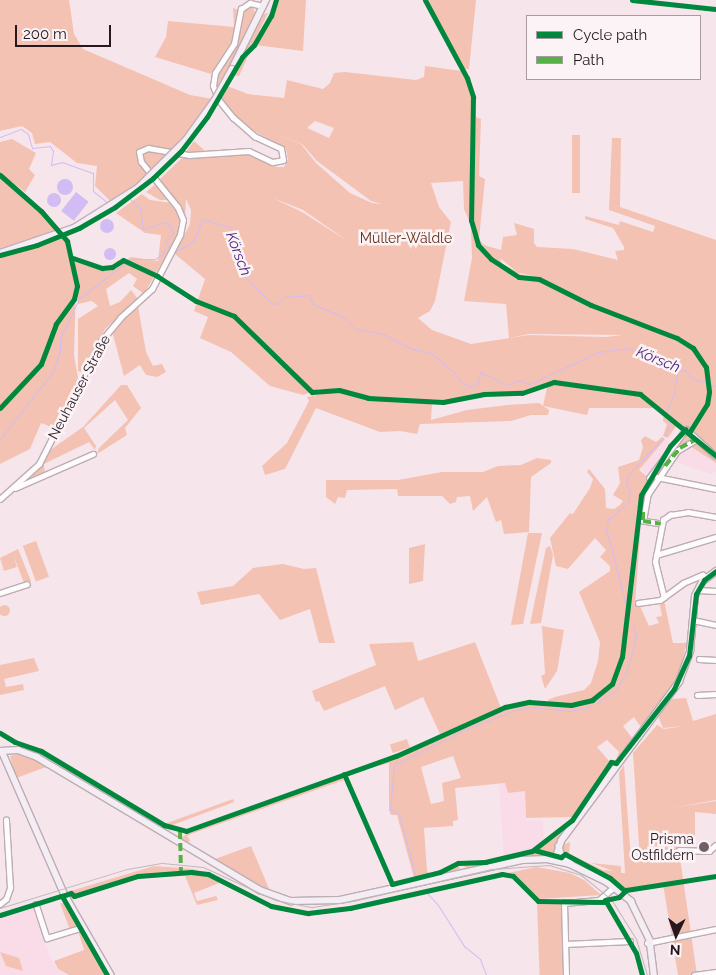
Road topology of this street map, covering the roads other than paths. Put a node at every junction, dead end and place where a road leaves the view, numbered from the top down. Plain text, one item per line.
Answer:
1 (266, 0) edge
2 (262, 6) junction
3 (0, 253) edge
4 (695, 440) junction
5 (93, 454) dead end
6 (716, 456) edge
7 (657, 477) junction
8 (649, 478) dead end
9 (14, 488) junction
10 (716, 490) edge
11 (0, 499) edge
12 (716, 516) edge
13 (661, 524) junction
14 (716, 537) edge
15 (656, 556) junction
16 (716, 571) edge
17 (707, 577) junction
18 (28, 584) dead end
19 (698, 590) junction
20 (716, 591) edge
21 (0, 593) edge
22 (664, 598) junction
23 (638, 603) dead end
24 (693, 620) junction
25 (716, 625) edge
26 (699, 659) dead end
27 (716, 660) edge
28 (716, 694) edge
29 (697, 696) dead end
30 (1, 749) edge
31 (0, 762) edge
32 (7, 768) junction
33 (6, 820) dead end
34 (559, 843) junction
35 (716, 845) edge
36 (679, 850) dead end
37 (554, 860) junction
38 (574, 865) junction
39 (615, 888) junction
40 (0, 904) edge
41 (36, 904) dead end
42 (82, 927) junction
43 (716, 929) edge
44 (630, 941) dead end
45 (649, 942) junction
46 (565, 944) junction
47 (716, 972) edge
48 (110, 975) edge
49 (566, 975) edge
50 (654, 975) edge
51 (694, 975) edge

1 - 2 main road
2 - 3 main road, bridge
2 - 9 street, Neuhauser Straße
4 - 6 street
4 - 7 street
4 - 8 street
5 - 9 street
7 - 10 street
7 - 13 street
9 - 11 street, Neuhauser Straße
12 - 13 street
13 - 15 street
14 - 15 street
15 - 22 street
16 - 17 main road
17 - 19 main road
17 - 22 street
18 - 21 street
19 - 20 street
19 - 24 main road
22 - 23 street
24 - 25 street
24 - 34 main road
26 - 27 street
28 - 29 street
30 - 32 main road
30 - 37 main road
31 - 32 main road
32 - 42 main road
33 - 40 street
34 - 37 main road
34 - 38 main road
35 - 36 street
37 - 38 main road
38 - 39 main road
39 - 45 main road
39 - 46 street
41 - 42 street
42 - 48 main road
43 - 45 street
44 - 46 street
45 - 50 main road
46 - 49 street
47 - 51 street

